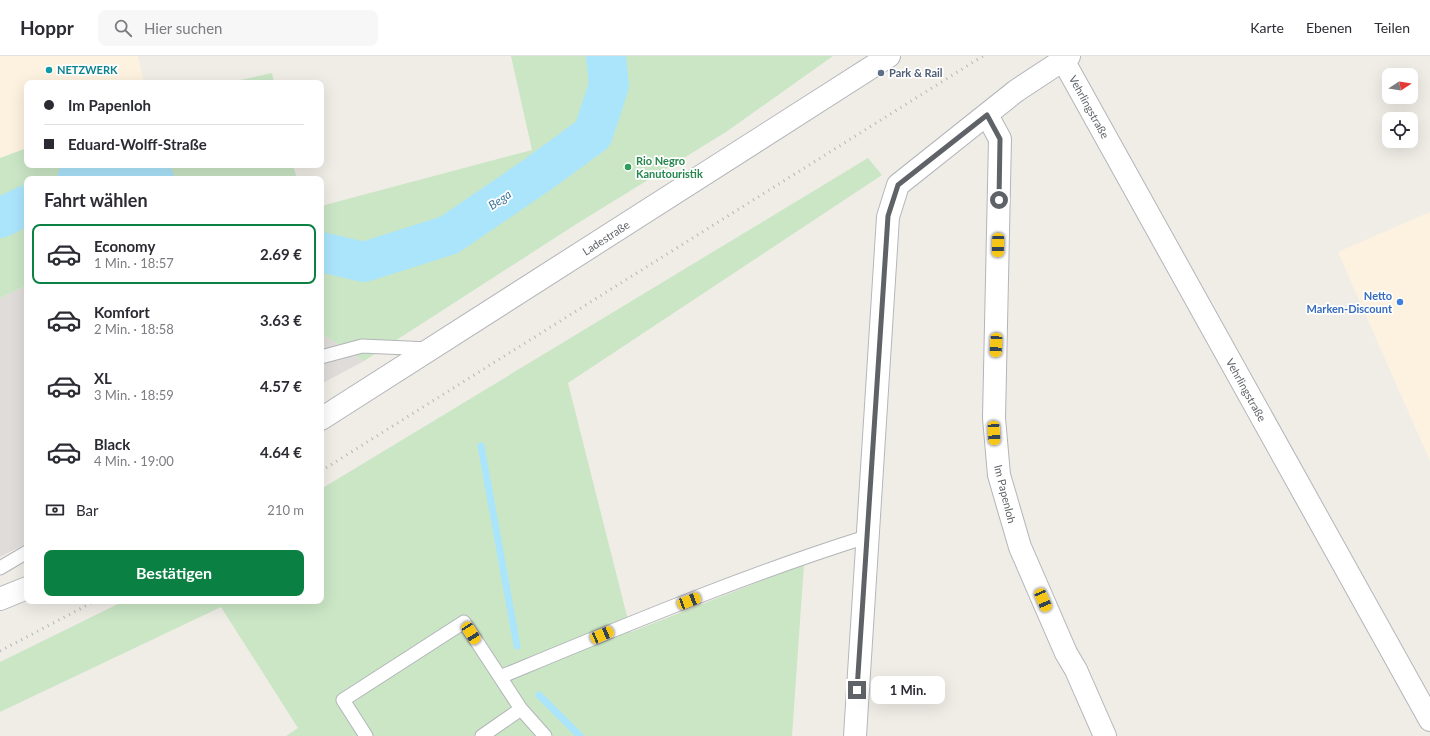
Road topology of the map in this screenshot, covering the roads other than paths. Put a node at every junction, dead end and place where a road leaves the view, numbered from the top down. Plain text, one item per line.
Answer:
1 (889, 56) edge
2 (1066, 58) edge
3 (987, 115) junction
4 (433, 349) junction
5 (324, 356) edge
6 (324, 417) edge
7 (866, 537) junction
8 (24, 554) edge
9 (0, 568) edge
10 (24, 589) edge
11 (0, 599) edge
12 (500, 678) junction
13 (521, 709) junction
14 (1430, 720) edge
15 (366, 736) edge
16 (482, 736) edge
17 (545, 736) edge
18 (855, 736) edge
19 (1105, 736) edge

1 - 4 street, Ladestraße
2 - 3 street
2 - 14 street, Vehrlingstraße
3 - 7 street
3 - 19 street, Im Papenloh
4 - 5 lane
4 - 6 street, Ladestraße
7 - 12 lane
7 - 18 street
8 - 9 lane
10 - 11 street
12 - 13 lane
12 - 15 lane
13 - 16 lane
13 - 17 lane

